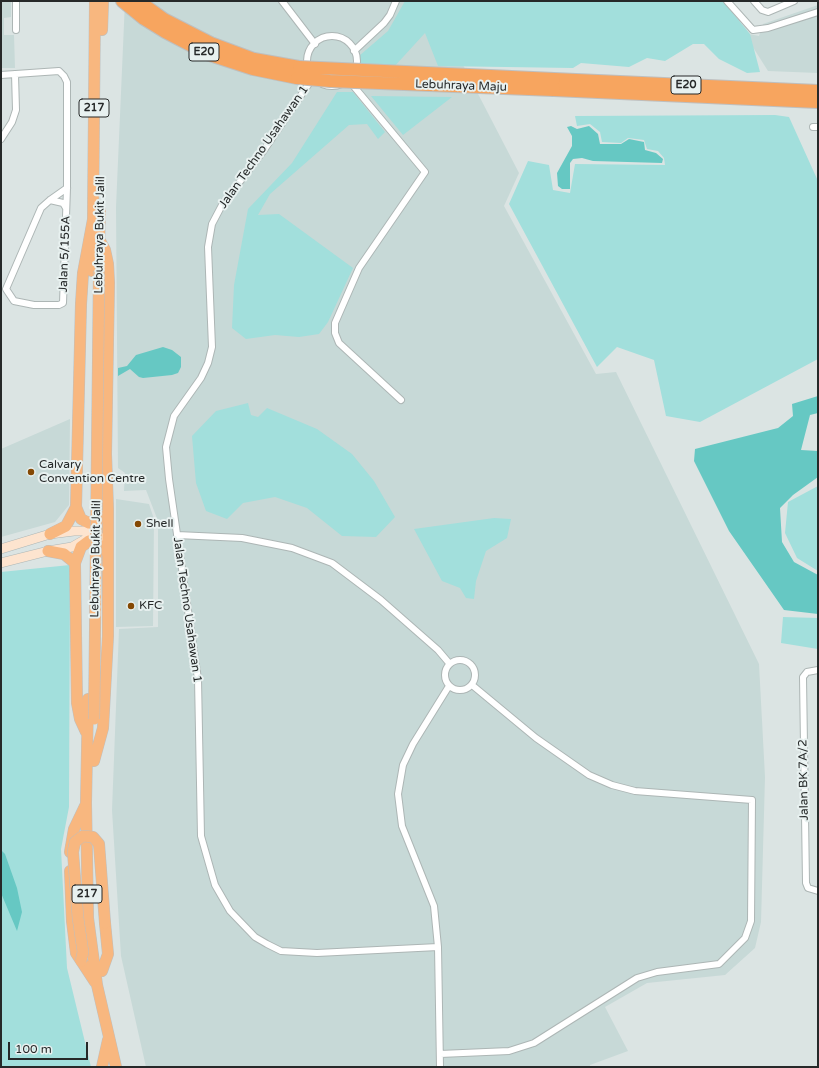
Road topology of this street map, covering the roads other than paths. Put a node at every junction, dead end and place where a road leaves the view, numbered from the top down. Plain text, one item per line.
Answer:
1 (16, 1) edge
2 (95, 1) edge
3 (103, 1) edge
4 (122, 1) edge
5 (138, 1) edge
6 (282, 1) edge
7 (396, 1) edge
8 (727, 1) edge
9 (754, 1) edge
10 (793, 1) edge
11 (818, 12) edge
12 (16, 30) dead end
13 (315, 44) junction
14 (354, 51) junction
15 (1, 74) edge
16 (14, 74) junction
17 (313, 77) junction
18 (348, 80) junction
19 (554, 85) junction
20 (818, 91) edge
21 (818, 102) edge
22 (1, 139) edge
23 (67, 188) junction
24 (50, 200) junction
25 (66, 208) junction
26 (94, 214) junction
27 (100, 241) junction
28 (96, 271) junction
29 (401, 400) dead end
30 (76, 507) junction
31 (108, 509) junction
32 (108, 526) junction
33 (70, 531) junction
34 (50, 534) junction
35 (93, 535) junction
36 (177, 535) junction
37 (72, 547) junction
38 (1, 549) edge
39 (48, 551) junction
40 (108, 552) junction
41 (1, 562) edge
42 (75, 563) junction
43 (449, 663) junction
44 (818, 670) edge
45 (472, 685) junction
46 (449, 686) junction
47 (88, 734) junction
48 (94, 761) junction
49 (86, 803) junction
50 (818, 891) edge
51 (438, 947) junction
52 (81, 961) junction
53 (102, 971) junction
54 (97, 985) junction
55 (108, 1038) junction
56 (440, 1054) junction
57 (102, 1067) edge
58 (116, 1067) edge
59 (123, 1067) edge
60 (440, 1067) edge

1 - 12 street
2 - 26 highway, Lebuhraya Bukit Jalil / 217
3 - 27 highway, Lebuhraya Bukit Jalil / 217
4 - 19 highway, Lebuhraya Maju / E20, bridge
5 - 19 highway, Lebuhraya Maju / E20, bridge
6 - 13 street
7 - 14 street
8 - 11 street
9 - 10 street
13 - 14 street
13 - 17 street
14 - 18 street
15 - 16 street, Jalan 5/155A
16 - 22 street
16 - 23 street, Jalan 5/155A
17 - 18 street
17 - 36 street, Jalan Techno Usahawan 1
18 - 29 street
19 - 20 highway, Lebuhraya Maju / E20
19 - 21 highway, Lebuhraya Maju / E20
23 - 24 street, Jalan 5/155A
23 - 25 street, Jalan 5/155A
24 - 25 street, Jalan 5/155A
24 - 25 street, Jalan 5/155A
26 - 28 highway, Lebuhraya Bukit Jalil / 217
26 - 30 highway
27 - 28 highway, Lebuhraya Bukit Jalil / 217
27 - 31 highway
28 - 47 highway, Lebuhraya Bukit Jalil / 217
28 - 48 highway, Lebuhraya Bukit Jalil / 217, bridge
30 - 31 highway
30 - 34 highway
31 - 32 highway
32 - 35 main road
32 - 40 highway
33 - 34 main road
33 - 35 main road
33 - 37 main road
34 - 38 main road
35 - 37 main road
35 - 40 main road
36 - 43 street
36 - 51 street, Jalan Techno Usahawan 1
37 - 39 main road
39 - 41 main road
39 - 42 highway
40 - 42 highway
40 - 48 highway
42 - 47 highway
43 - 45 street
43 - 46 street
44 - 50 street, Jalan BK 7A/2
45 - 46 street
45 - 56 street
46 - 51 street
47 - 49 highway, Lebuhraya Bukit Jalil / 217
48 - 53 highway, Lebuhraya Bukit Jalil / 217
49 - 52 highway
49 - 54 highway, Lebuhraya Bukit Jalil / 217
51 - 56 street
52 - 53 highway, bridge
52 - 54 highway
53 - 59 highway, Lebuhraya Bukit Jalil / 217
54 - 55 highway, Lebuhraya Bukit Jalil / 217
55 - 57 highway
55 - 58 highway, Lebuhraya Bukit Jalil / 217
56 - 60 street

